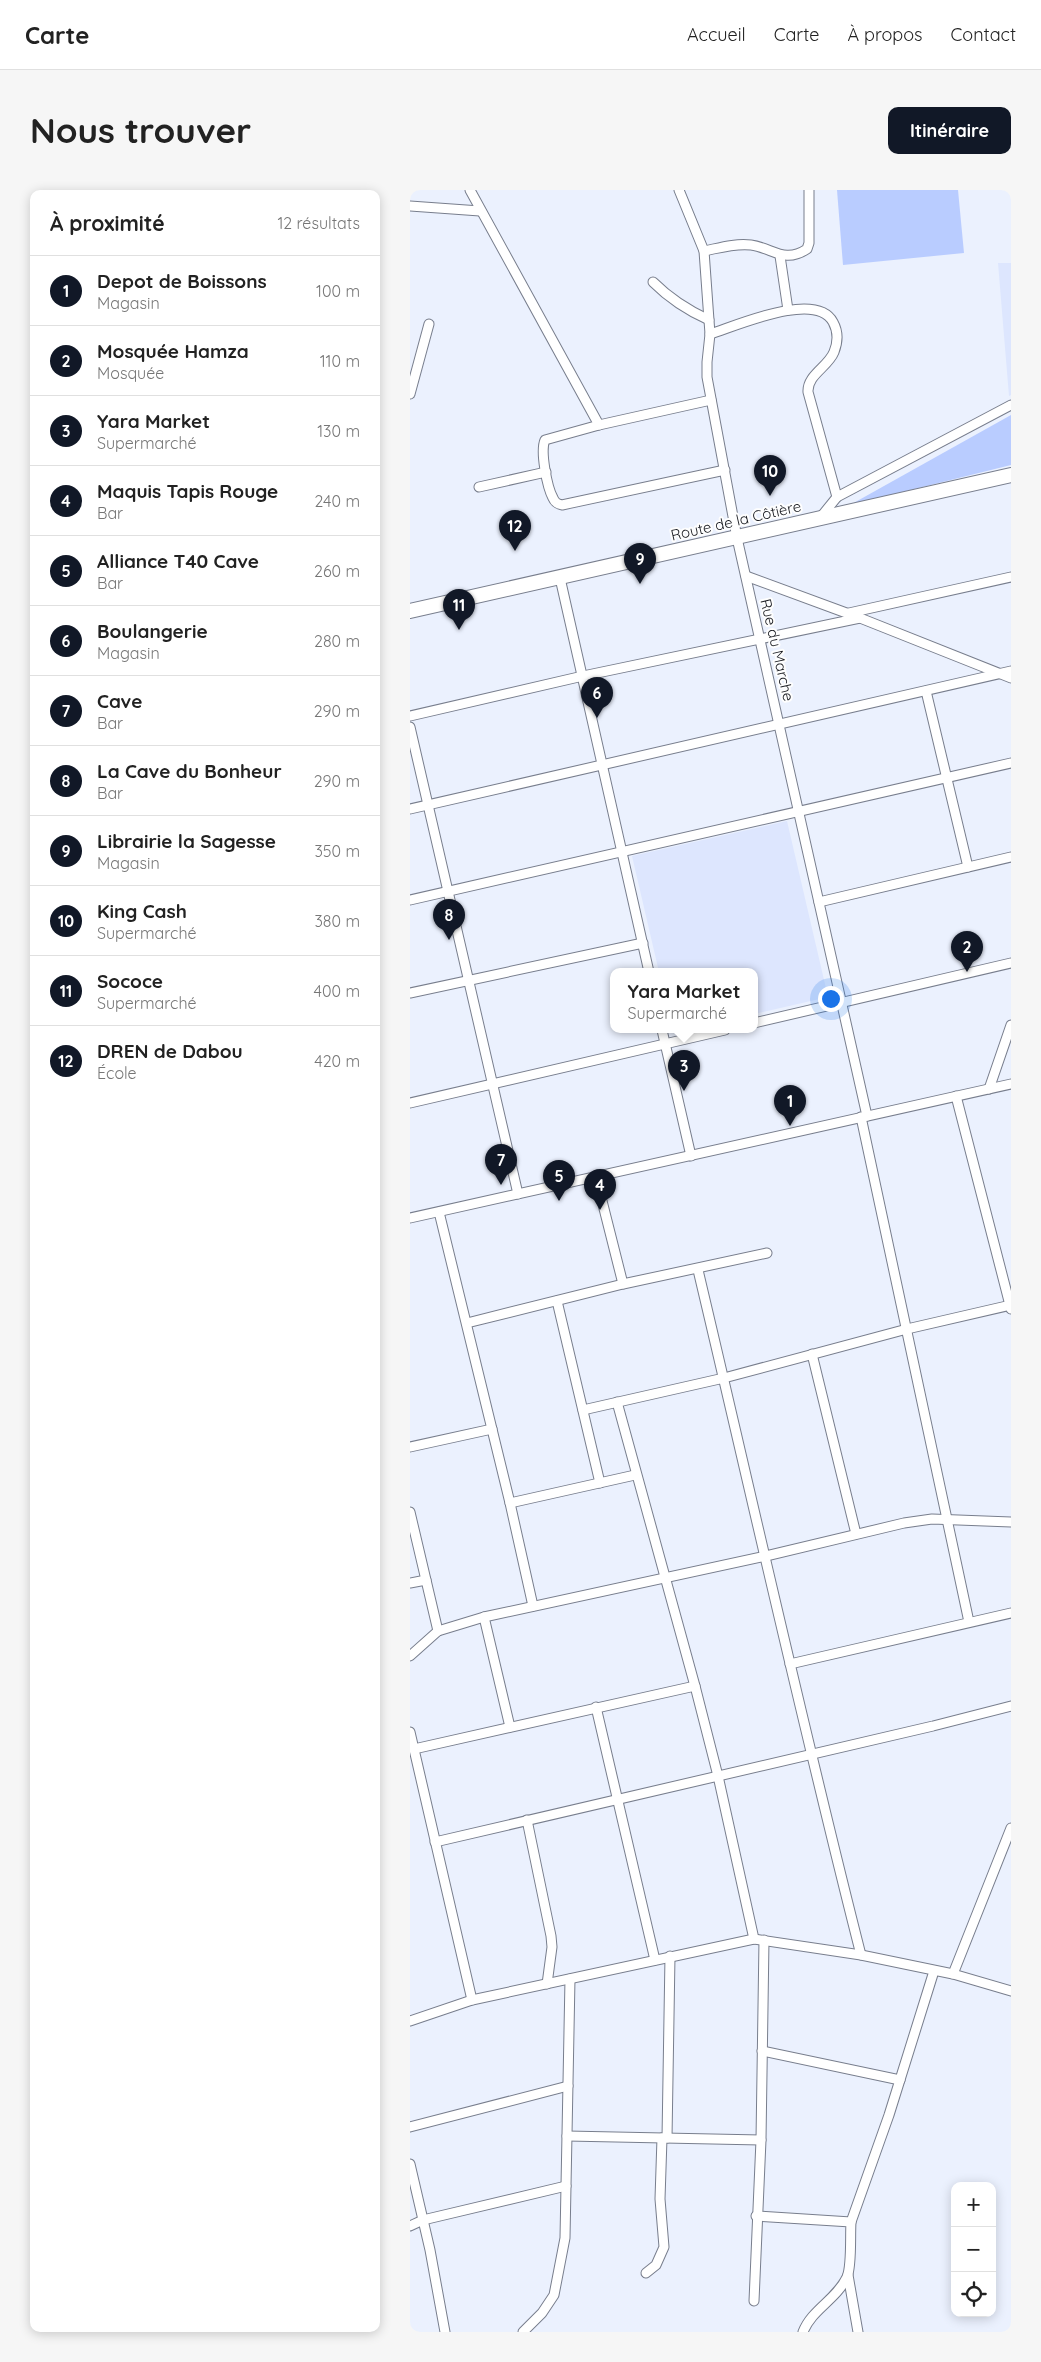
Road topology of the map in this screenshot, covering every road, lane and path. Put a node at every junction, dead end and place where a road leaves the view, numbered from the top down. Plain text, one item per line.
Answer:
1 (470, 190) edge
2 (679, 190) edge
3 (810, 190) edge
4 (410, 206) edge
5 (480, 211) junction
6 (704, 251) junction
7 (780, 256) junction
8 (653, 282) dead end
9 (788, 310) junction
10 (710, 320) junction
11 (429, 324) dead end
12 (710, 334) junction
13 (410, 394) edge
14 (711, 400) junction
15 (1011, 405) edge
16 (599, 425) junction
17 (725, 470) junction
18 (546, 472) junction
19 (1011, 475) edge
20 (479, 487) dead end
21 (837, 497) junction
22 (818, 520) junction
23 (737, 538) junction
24 (746, 576) junction
25 (1011, 577) edge
26 (560, 578) junction
27 (410, 611) edge
28 (849, 614) junction
29 (860, 618) junction
30 (760, 639) junction
31 (1011, 671) edge
32 (1000, 674) junction
33 (583, 676) junction
34 (1011, 678) edge
35 (926, 691) junction
36 (410, 716) edge
37 (779, 723) junction
38 (410, 726) edge
39 (1011, 763) edge
40 (602, 764) junction
41 (946, 778) junction
42 (428, 805) junction
43 (410, 809) edge
44 (799, 812) junction
45 (622, 852) junction
46 (1011, 856) edge
47 (968, 867) junction
48 (448, 891) junction
49 (410, 900) edge
50 (819, 902) junction
51 (643, 943) junction
52 (1011, 963) edge
53 (649, 968) edge
54 (469, 980) junction
55 (410, 993) edge
56 (842, 1003) junction
57 (758, 1022) edge
58 (1011, 1025) edge
59 (663, 1033) edge
60 (712, 1033) edge
61 (666, 1044) junction
62 (494, 1084) junction
63 (1011, 1084) edge
64 (989, 1089) junction
65 (956, 1096) junction
66 (410, 1103) edge
67 (864, 1117) junction
68 (691, 1156) junction
69 (596, 1177) junction
70 (518, 1194) junction
71 (439, 1212) junction
72 (410, 1218) edge
73 (767, 1253) dead end
74 (698, 1270) junction
75 (623, 1284) junction
76 (556, 1300) junction
77 (1011, 1306) edge
78 (467, 1323) junction
79 (907, 1329) junction
80 (812, 1354) junction
81 (724, 1378) junction
82 (617, 1402) junction
83 (583, 1410) junction
84 (492, 1429) junction
85 (410, 1447) edge
86 (636, 1475) junction
87 (600, 1483) junction
88 (510, 1503) junction
89 (410, 1512) edge
90 (948, 1518) junction
91 (1011, 1522) edge
92 (856, 1534) junction
93 (766, 1556) junction
94 (664, 1577) junction
95 (426, 1580) junction
96 (410, 1584) edge
97 (533, 1606) junction
98 (1011, 1613) edge
99 (484, 1617) junction
100 (969, 1622) junction
101 (438, 1631) junction
102 (410, 1656) edge
103 (790, 1664) junction
104 (695, 1686) junction
105 (1011, 1706) edge
106 (596, 1707) junction
107 (510, 1727) junction
108 (410, 1732) edge
109 (414, 1749) junction
110 (810, 1754) junction
111 (718, 1776) junction
112 (617, 1798) junction
113 (527, 1820) junction
114 (1011, 1828) edge
115 (436, 1842) junction
116 (754, 1939) junction
117 (764, 1940) junction
118 (861, 1955) junction
119 (670, 1956) junction
120 (654, 1960) junction
121 (934, 1971) junction
122 (953, 1974) junction
123 (570, 1979) junction
124 (547, 1984) junction
125 (1011, 1991) edge
126 (472, 2000) junction
127 (410, 2021) edge
128 (762, 2051) junction
129 (900, 2080) junction
130 (568, 2086) junction
131 (410, 2127) edge
132 (567, 2136) junction
133 (664, 2138) junction
134 (761, 2140) junction
135 (410, 2164) edge
136 (566, 2186) junction
137 (756, 2216) junction
138 (423, 2220) junction
139 (851, 2222) junction
140 (410, 2226) edge
141 (646, 2273) dead end
142 (848, 2275) junction
143 (754, 2301) dead end
144 (445, 2332) edge
145 (523, 2332) edge
146 (803, 2332) edge
147 (858, 2332) edge

1 - 5 street
2 - 6 street, Rue du Marche
3 - 7 street
4 - 5 street
5 - 16 street
6 - 7 street
6 - 10 street, Rue du Marche
7 - 9 street
8 - 10 street
9 - 12 street
9 - 21 street
10 - 12 street, Rue du Marche
11 - 13 street
12 - 14 street, Rue du Marche
14 - 16 street
14 - 17 street, Rue du Marche
15 - 21 street
16 - 18 street
17 - 18 street
17 - 23 street, Rue du Marche
18 - 20 street
19 - 22 main road, Route de la Côtière
21 - 22 street
22 - 23 main road, Route de la Côtière
23 - 24 street, Rue du Marche
23 - 26 main road, Route de la Côtière
24 - 28 street
24 - 30 street, Rue du Marche
25 - 28 street
26 - 27 main road, Route de la Côtière
26 - 33 street
28 - 29 street
29 - 30 street
29 - 32 street
30 - 33 street
30 - 37 street, Rue du Marche
31 - 32 street
32 - 34 street
32 - 35 street
33 - 36 street
33 - 40 street
35 - 37 street
35 - 41 street
37 - 40 street
37 - 44 street, Rue du Marche
38 - 42 street
39 - 41 street
40 - 42 street
40 - 45 street
41 - 44 street
41 - 47 street
42 - 43 street
42 - 48 street
44 - 45 street
44 - 50 street, Rue du Marche
45 - 48 street
45 - 51 street
46 - 47 street
47 - 50 street
48 - 49 street
48 - 54 street
50 - 56 street, Rue du Marche
51 - 53 street
51 - 54 street
52 - 56 street
54 - 55 street
54 - 62 street
56 - 57 street
56 - 67 street, Rue du Marche
58 - 64 street
59 - 61 street
60 - 61 street
61 - 62 street
61 - 68 street
62 - 66 street
62 - 70 street
63 - 64 street
64 - 65 street
65 - 67 street
65 - 77 street
67 - 68 street
67 - 79 street, Rue du Marche
68 - 69 street
69 - 70 street
69 - 75 street
70 - 71 street
71 - 72 street
71 - 78 street
73 - 74 street
74 - 75 street
74 - 81 street
75 - 76 street
76 - 78 street
76 - 83 street
77 - 79 street
78 - 84 street
79 - 80 street
79 - 90 street, Rue du Marche
80 - 81 street
80 - 92 street
81 - 82 street
81 - 93 street
82 - 83 street
82 - 86 street
83 - 87 street
84 - 85 street
84 - 88 street
86 - 87 street
86 - 94 street
87 - 88 street
88 - 97 street
89 - 95 street
90 - 91 street
90 - 92 street
90 - 100 street, Rue du Marche
92 - 93 street
93 - 94 street
93 - 103 street
94 - 97 street
94 - 104 street
95 - 96 street
95 - 101 street
97 - 99 street
98 - 100 street
99 - 101 street
99 - 107 street
100 - 103 street
101 - 102 street
103 - 110 street
104 - 106 street
104 - 111 street
105 - 110 street
106 - 107 street
106 - 112 street
107 - 109 street
108 - 109 street
109 - 115 street
110 - 111 street
110 - 118 street
111 - 112 street
111 - 116 street
112 - 113 street
112 - 120 street
113 - 115 street
113 - 124 street
114 - 122 street
115 - 126 street
116 - 117 street
116 - 119 street
117 - 118 street
117 - 128 street
118 - 121 street
119 - 120 street
119 - 133 street
120 - 123 street
121 - 122 street
121 - 129 street
122 - 125 street
123 - 124 street
123 - 130 street
124 - 126 street
126 - 127 street
128 - 129 street
128 - 134 street
129 - 139 street
130 - 131 street
130 - 132 street
132 - 133 street
132 - 136 street
133 - 134 street
133 - 141 street
134 - 137 street
135 - 138 street
136 - 138 street
136 - 145 street
137 - 139 street
137 - 143 street
138 - 140 street
138 - 144 street
139 - 142 street
142 - 146 street
142 - 147 street

